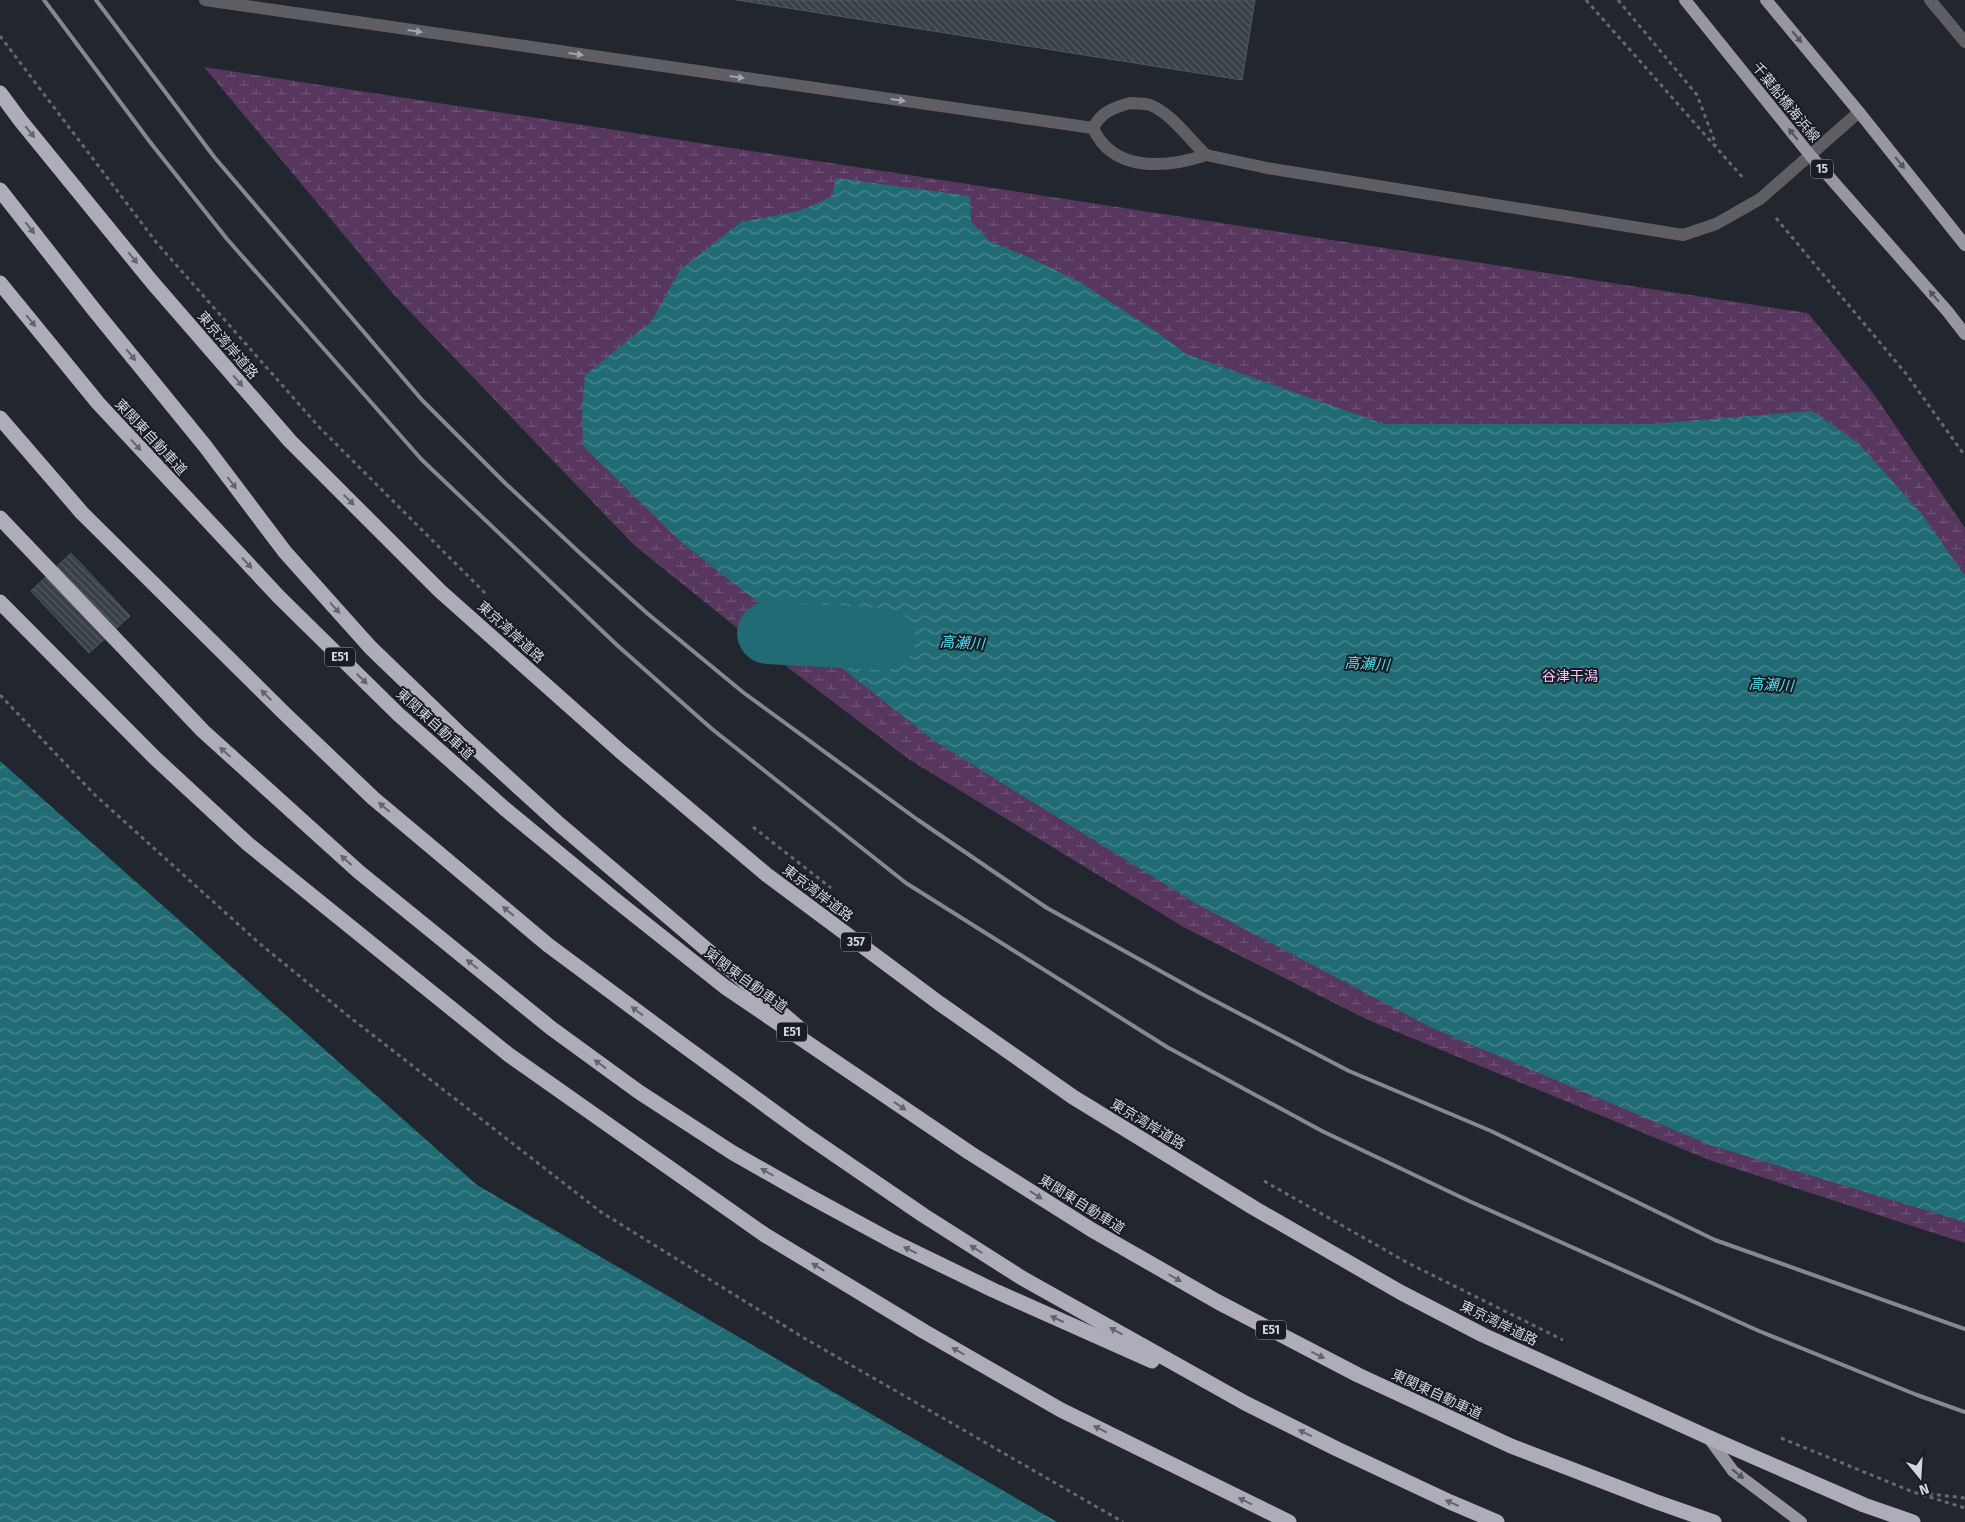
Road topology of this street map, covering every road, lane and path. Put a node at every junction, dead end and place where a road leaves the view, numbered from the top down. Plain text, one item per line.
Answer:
1 (204, 0) edge
2 (1586, 0) edge
3 (1618, 0) edge
4 (1685, 0) edge
5 (1766, 0) edge
6 (1930, 0) edge
7 (0, 36) edge
8 (1965, 42) edge
9 (0, 93) edge
10 (1859, 112) junction
11 (1093, 128) junction
12 (1718, 148) junction
13 (1206, 155) junction
14 (1810, 155) junction
15 (0, 190) edge
16 (1760, 198) junction
17 (1965, 245) edge
18 (0, 283) edge
19 (1965, 334) edge
20 (0, 418) edge
21 (1965, 456) edge
22 (0, 518) edge
23 (488, 596) dead end
24 (0, 602) edge
25 (0, 695) edge
26 (750, 824) dead end
27 (836, 891) dead end
28 (860, 1078) junction
29 (1257, 1177) dead end
30 (1563, 1340) dead end
31 (1245, 1403) junction
32 (1777, 1436) dead end
33 (1708, 1437) junction
34 (1913, 1492) junction
35 (1965, 1498) edge
36 (1965, 1508) edge
37 (1124, 1522) edge
38 (1290, 1522) edge
39 (1497, 1522) edge
40 (1714, 1522) edge
41 (1801, 1522) edge
42 (1913, 1522) edge

1 -> 11 street
2 - 12 path
3 - 12 path
14 -> 4 main road, 千葉船橋海浜線 / 15
5 -> 10 main road
6 - 8 street
7 - 23 path
9 -> 33 highway, 東京湾岸道路 / 357
10 - 14 street
10 -> 17 main road
11 - 13 street
11 - 13 street
12 - 16 path
13 - 16 street
14 - 16 street
19 -> 14 main road, 千葉船橋海浜線 / 15
15 -> 28 highway
16 - 21 path
18 -> 28 highway, 東関東自動車道 / E51
31 -> 20 highway
31 -> 22 highway
38 -> 24 highway
25 - 37 path
26 - 27 path
28 -> 40 highway, 東関東自動車道 / E51
29 - 30 path
39 -> 31 highway
32 - 34 path
33 -> 41 main road
33 - 42 highway, 東京湾岸道路 / 357
34 - 35 path
34 - 36 path

